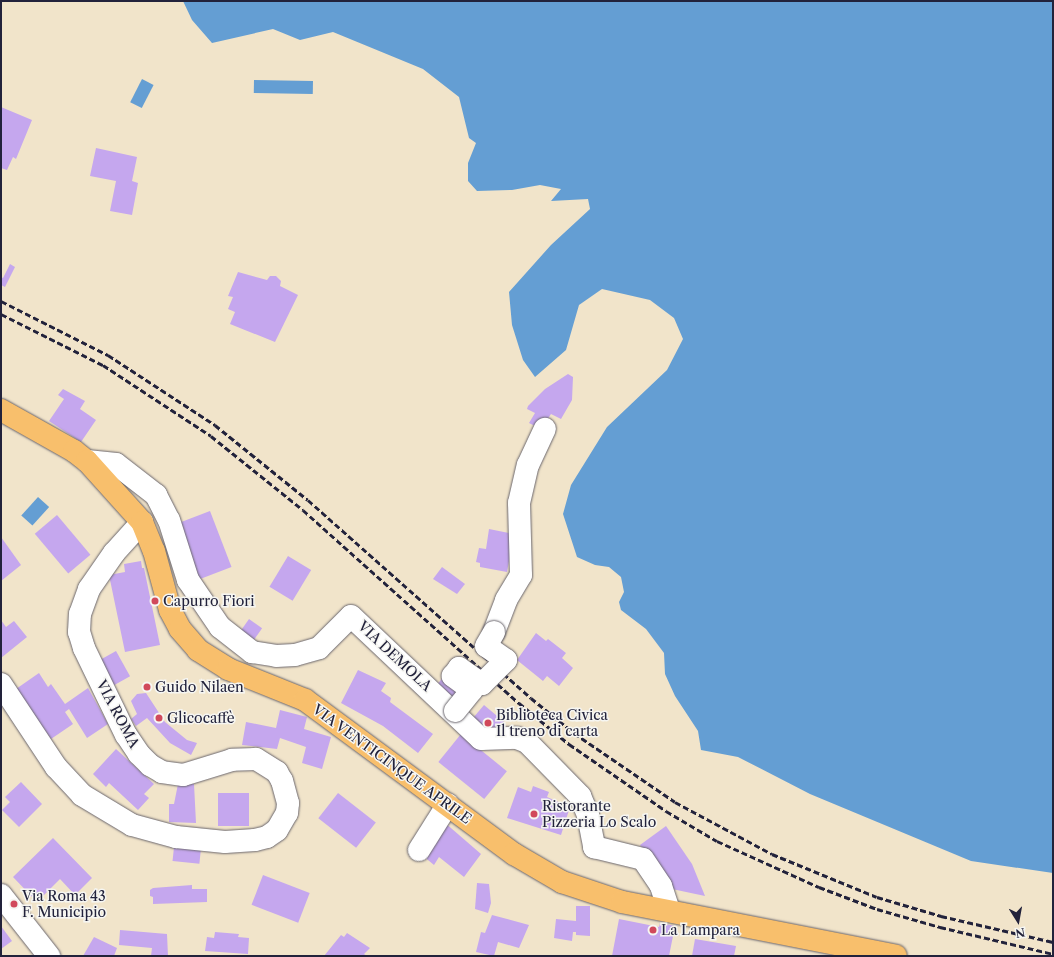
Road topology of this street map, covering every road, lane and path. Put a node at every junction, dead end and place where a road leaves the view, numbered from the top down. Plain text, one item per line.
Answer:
1 (1, 410) edge
2 (545, 429) dead end
3 (87, 461) junction
4 (142, 522) junction
5 (1, 684) edge
6 (455, 712) junction
7 (448, 804) junction
8 (419, 850) dead end
9 (1, 895) edge
10 (669, 911) junction
11 (49, 956) edge
12 (896, 956) edge

1 - 3 main road, VIA VENTICINQUE APRILE
2 - 6 street, bridge
3 - 4 main road, VIA VENTICINQUE APRILE
3 - 6 street, VIA DEMOLA
4 - 5 street, VIA ROMA
4 - 7 main road, VIA VENTICINQUE APRILE
6 - 10 street
7 - 8 street
7 - 10 main road, VIA VENTICINQUE APRILE
9 - 11 street
10 - 12 main road, VIA VENTICINQUE APRILE

